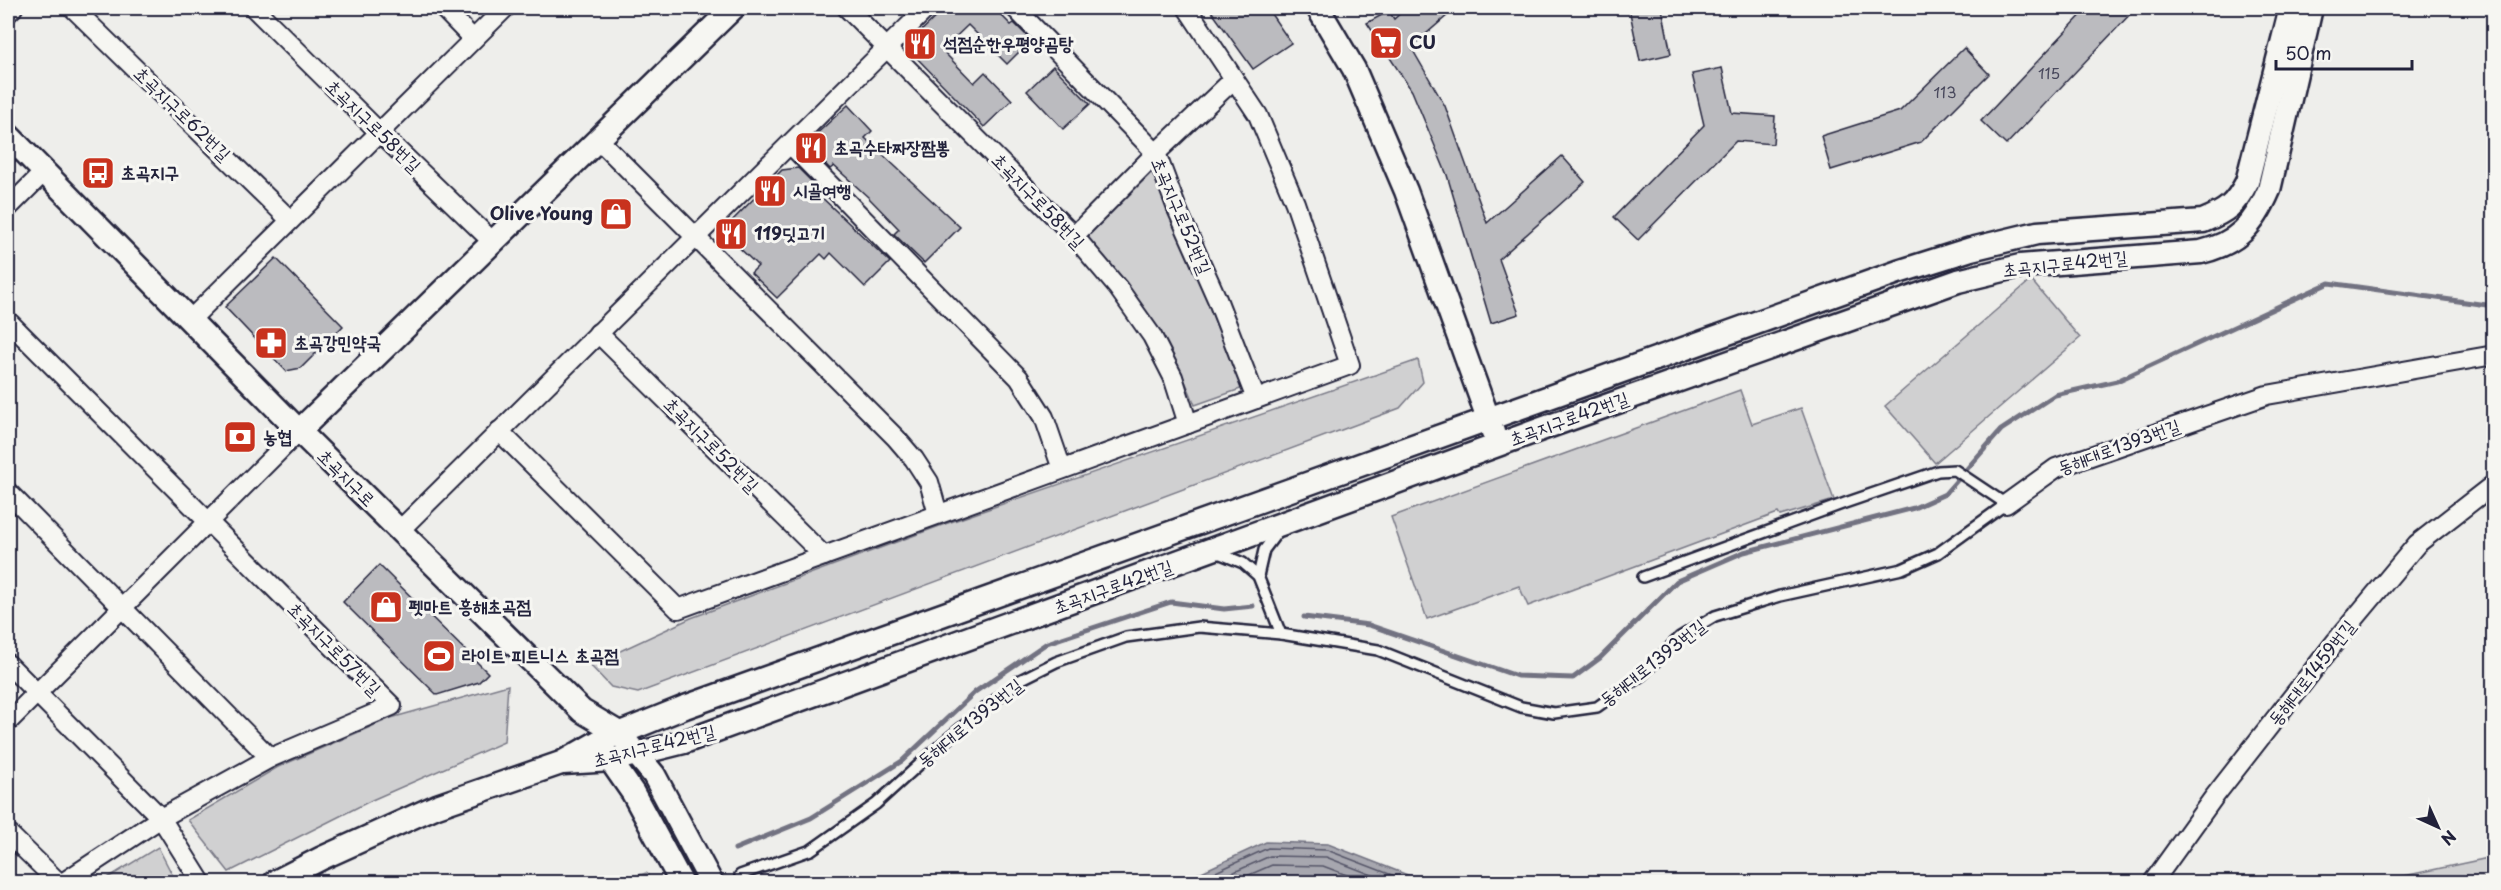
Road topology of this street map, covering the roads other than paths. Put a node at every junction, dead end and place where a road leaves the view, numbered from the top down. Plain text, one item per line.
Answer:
1 (13, 8) edge
2 (73, 8) edge
3 (254, 8) edge
4 (443, 8) edge
5 (505, 8) edge
6 (733, 8) edge
7 (847, 8) edge
8 (927, 8) edge
9 (1016, 8) edge
10 (1187, 8) edge
11 (1318, 8) edge
12 (2291, 8) edge
13 (2311, 8) edge
14 (8, 13) edge
15 (473, 39) junction
16 (886, 48) junction
17 (1234, 79) junction
18 (379, 132) junction
19 (8, 135) edge
20 (598, 139) junction
21 (790, 144) junction
22 (1156, 153) junction
23 (44, 172) junction
24 (8, 208) edge
25 (290, 220) junction
26 (696, 236) junction
27 (1074, 236) junction
28 (493, 242) junction
29 (190, 320) junction
30 (8, 321) edge
31 (598, 333) junction
32 (2493, 355) edge
33 (1256, 399) junction
34 (1488, 418) junction
35 (1188, 424) junction
36 (299, 431) junction
37 (499, 431) junction
38 (1498, 445) junction
39 (1062, 470) junction
40 (2493, 484) edge
41 (8, 492) edge
42 (2006, 504) junction
43 (938, 514) junction
44 (207, 523) junction
45 (1283, 525) junction
46 (400, 530) junction
47 (1212, 550) junction
48 (824, 556) junction
49 (1258, 576) junction
50 (1643, 577) dead end
51 (122, 608) junction
52 (1281, 634) junction
53 (8, 664) edge
54 (779, 672) junction
55 (36, 693) junction
56 (792, 703) junction
57 (587, 715) junction
58 (8, 722) edge
59 (619, 733) junction
60 (598, 742) junction
61 (637, 754) junction
62 (270, 758) junction
63 (612, 760) junction
64 (561, 763) junction
65 (161, 818) junction
66 (8, 833) edge
67 (740, 875) dead end
68 (57, 882) edge
69 (64, 882) edge
70 (201, 882) edge
71 (275, 882) edge
72 (681, 882) edge
73 (711, 882) edge
74 (2153, 882) edge

1 - 14 street
2 - 25 street, 초곡지구로62번길
3 - 18 street, 초곡지구로58번길
4 - 15 street
5 - 15 street
6 - 20 street
7 - 16 street, 초곡지구로58번길
8 - 16 street
9 - 22 street, 초곡지구로52번길
10 - 17 street
11 - 34 street
12 - 34 street, 초곡지구로42번길
13 - 38 street, 초곡지구로42번길
15 - 18 street
16 - 21 street
16 - 27 street, 초곡지구로58번길
17 - 22 street
17 - 33 street
18 - 25 street
18 - 28 street, 초곡지구로58번길
19 - 23 street, 초곡지구로
20 - 26 street
20 - 28 street
21 - 26 street
21 - 39 street
22 - 27 street
22 - 33 street, 초곡지구로52번길
23 - 24 street
23 - 29 street, 초곡지구로
25 - 29 street
26 - 31 street
26 - 43 street
27 - 35 street, 초곡지구로58번길
28 - 36 street
29 - 36 street, 초곡지구로
30 - 44 street, 초곡지구로57번길
31 - 37 street
31 - 48 street, 초곡지구로52번길
32 - 42 street, 동해대로1393번길
33 - 35 street
34 - 38 street
34 - 54 street, 초곡지구로42번길
35 - 39 street
36 - 44 street
36 - 46 street, 초곡지구로
37 - 46 street
37 - 48 street
38 - 45 street, 초곡지구로42번길
39 - 43 street
40 - 74 street, 동해대로1459번길
41 - 51 street
42 - 50 lane
42 - 52 lane, 동해대로1393번길
43 - 48 street
44 - 51 street
44 - 62 street, 초곡지구로57번길
45 - 47 street, 초곡지구로42번길
45 - 49 lane
46 - 57 street, 초곡지구로
47 - 49 lane
47 - 56 street, 초곡지구로42번길
49 - 52 lane
51 - 55 street
51 - 62 street
52 - 67 lane, 동해대로1393번길
53 - 55 street
54 - 56 street
54 - 59 street, 초곡지구로42번길
55 - 58 street
55 - 65 street
56 - 61 street, 초곡지구로42번길
57 - 59 street, 초곡지구로
57 - 60 street, 초곡지구로
59 - 60 street, 초곡지구로42번길
59 - 61 street, 초곡지구로
60 - 63 street, 초곡지구로
60 - 64 street, 초곡지구로42번길
61 - 63 street, 초곡지구로42번길
61 - 73 street, 초곡지구로
62 - 65 street, 초곡지구로57번길
63 - 64 street, 초곡지구로42번길
63 - 72 street, 초곡지구로
64 - 71 street
65 - 69 street, 초곡지구로57번길
65 - 70 street
66 - 68 street

